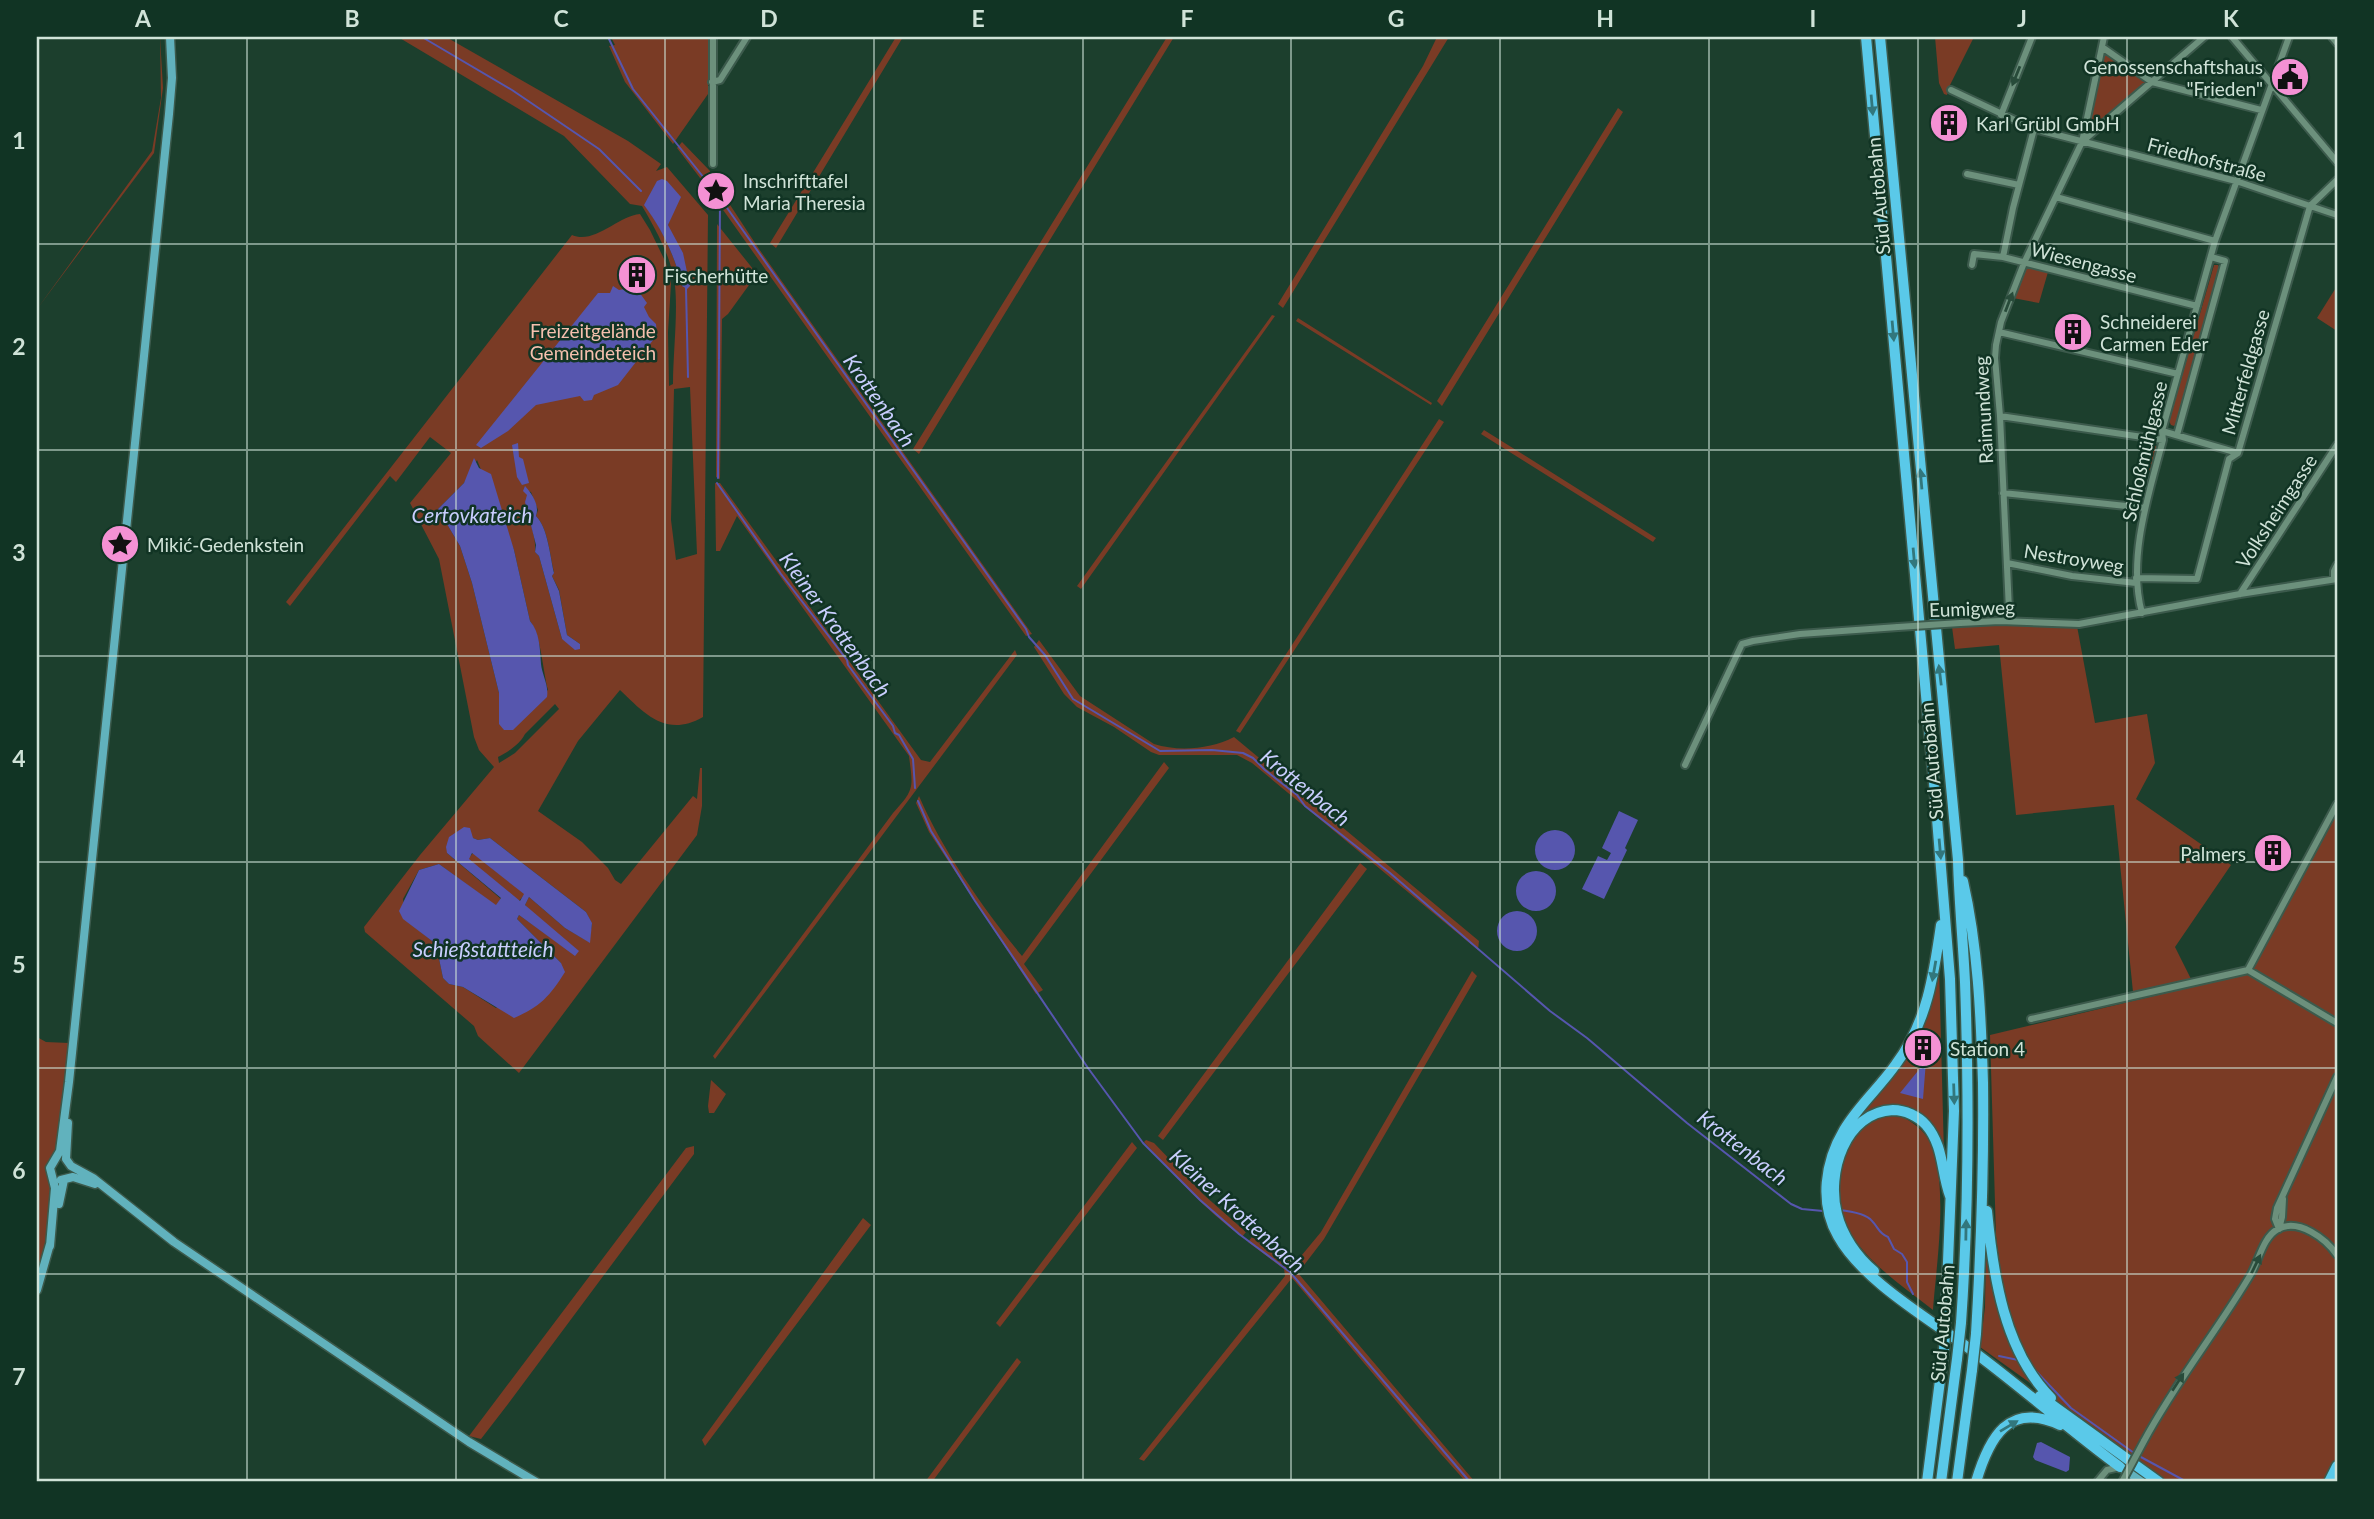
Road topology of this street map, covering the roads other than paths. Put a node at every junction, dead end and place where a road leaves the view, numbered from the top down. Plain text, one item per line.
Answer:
1 (170, 37) edge
2 (713, 37) edge
3 (747, 37) edge
4 (1866, 37) edge
5 (1880, 37) edge
6 (2032, 37) edge
7 (2104, 37) edge
8 (2204, 37) edge
9 (2232, 37) edge
10 (2289, 37) edge
11 (2332, 37) edge
12 (2337, 43) edge
13 (2102, 47) junction
14 (712, 82) junction
15 (2152, 82) junction
16 (2271, 85) junction
17 (1951, 90) dead end
18 (2261, 110) junction
19 (2001, 114) junction
20 (2034, 130) junction
21 (2082, 142) junction
22 (2337, 162) edge
23 (713, 164) dead end
24 (1966, 175) dead end
25 (2337, 180) edge
26 (2236, 181) junction
27 (2019, 185) junction
28 (2056, 197) junction
29 (2309, 206) junction
30 (2337, 215) edge
31 (2216, 241) junction
32 (2003, 257) junction
33 (2211, 257) junction
34 (2024, 262) junction
35 (1972, 265) dead end
36 (2197, 306) junction
37 (1999, 332) junction
38 (2178, 374) junction
39 (2000, 416) junction
40 (2162, 431) junction
41 (2176, 435) junction
42 (2162, 440) junction
43 (2337, 445) edge
44 (2238, 453) junction
45 (2003, 493) junction
46 (2145, 508) junction
47 (2007, 563) junction
48 (2337, 565) edge
49 (2197, 579) joint
50 (2335, 579) edge
51 (2136, 580) junction
52 (2240, 594) junction
53 (2009, 610) dead end
54 (2142, 613) junction
55 (1685, 765) dead end
56 (2337, 803) edge
57 (1958, 860) junction
58 (1944, 903) junction
59 (2248, 970) junction
60 (2031, 1019) dead end
61 (2337, 1023) edge
62 (2337, 1077) edge
63 (65, 1161) junction
64 (52, 1176) junction
65 (66, 1179) junction
66 (100, 1185) junction
67 (1984, 1185) junction
68 (1952, 1204) junction
69 (1831, 1205) junction
70 (1836, 1223) junction
71 (2279, 1229) junction
72 (50, 1246) junction
73 (2337, 1255) edge
74 (37, 1290) edge
75 (2079, 1425) junction
76 (2081, 1438) junction
77 (2337, 1466) edge
78 (2120, 1467) junction
79 (536, 1482) edge
80 (1927, 1482) edge
81 (1941, 1482) edge
82 (1957, 1482) edge
83 (1976, 1482) edge
84 (2097, 1482) edge
85 (2122, 1482) edge
86 (2142, 1482) edge
87 (2158, 1482) edge
88 (2329, 1482) edge

1 - 63 main road
2 - 14 street
3 - 14 street
4 -> 58 highway, Süd Autobahn
57 -> 5 highway, Süd Autobahn
6 -> 19 street
7 - 13 street
8 - 15 street
9 - 16 street
10 - 16 street, Schloßmühlgasse
11 - 12 street
13 - 15 street
13 - 21 street
14 - 23 street
15 - 18 street
15 - 21 street
16 - 18 street, Schloßmühlgasse
16 - 22 street
17 - 19 street, Friedhofstraße
18 - 26 street, Schloßmühlgasse
19 - 20 street, Friedhofstraße
20 - 21 street, Friedhofstraße
20 - 27 street
21 - 26 street, Friedhofstraße
21 - 28 street, Raimundweg
24 - 27 street
25 - 29 street
26 - 29 street, Friedhofstraße
26 - 31 street, Schloßmühlgasse
27 - 32 street
28 - 31 street
28 - 34 street, Raimundweg
29 - 30 street, Friedhofstraße
29 - 44 street, Mitterfeldgasse
31 - 33 street, Schloßmühlgasse
32 - 34 street, Wiesengasse
32 - 35 street, Wiesengasse
33 - 36 street, Schloßmühlgasse
33 - 41 street, Schloßmühlgasse
34 - 36 street, Wiesengasse
37 -> 34 street, Raimundweg
36 - 38 street, Schloßmühlgasse
37 - 38 street
37 - 39 street, Raimundweg
38 - 40 street, Schloßmühlgasse
39 - 42 street
39 - 45 street, Raimundweg
40 - 41 street
40 - 42 street, Schloßmühlgasse
41 - 44 street
42 - 46 street, Schloßmühlgasse
43 - 52 street, Volksheimgasse
44 - 49 street, Mitterfeldgasse
45 - 46 street
45 - 47 street, Raimundweg
46 - 51 street, Schloßmühlgasse
47 - 51 street, Nestroyweg
47 - 53 street, Raimundweg
48 - 50 street, Eumigweg
49 - 51 street, Nestroyweg
50 - 52 street, Eumigweg
51 - 54 street, Schloßmühlgasse
52 - 54 street, Eumigweg
54 - 55 street, Eumigweg, bridge
56 - 59 street
57 - 67 highway
81 -> 57 highway, Süd Autobahn, bridge
58 -> 68 highway, Süd Autobahn
58 -> 69 highway
59 - 60 street
59 - 61 street
62 - 71 street
63 - 64 main road
63 - 65 main road
63 - 66 main road
64 - 65 main road
64 - 72 main road
65 - 66 main road
65 - 72 main road
66 - 79 main road
67 - 75 highway
67 - 82 highway, bridge
68 - 69 highway
68 - 80 highway, Süd Autobahn, bridge
69 - 70 highway
70 - 75 highway
70 - 76 highway
71 - 73 street
85 -> 71 street, bridge
72 - 74 main road
75 - 87 highway
76 - 78 highway
83 -> 76 highway
77 - 88 highway
78 - 84 street
78 - 86 main road

